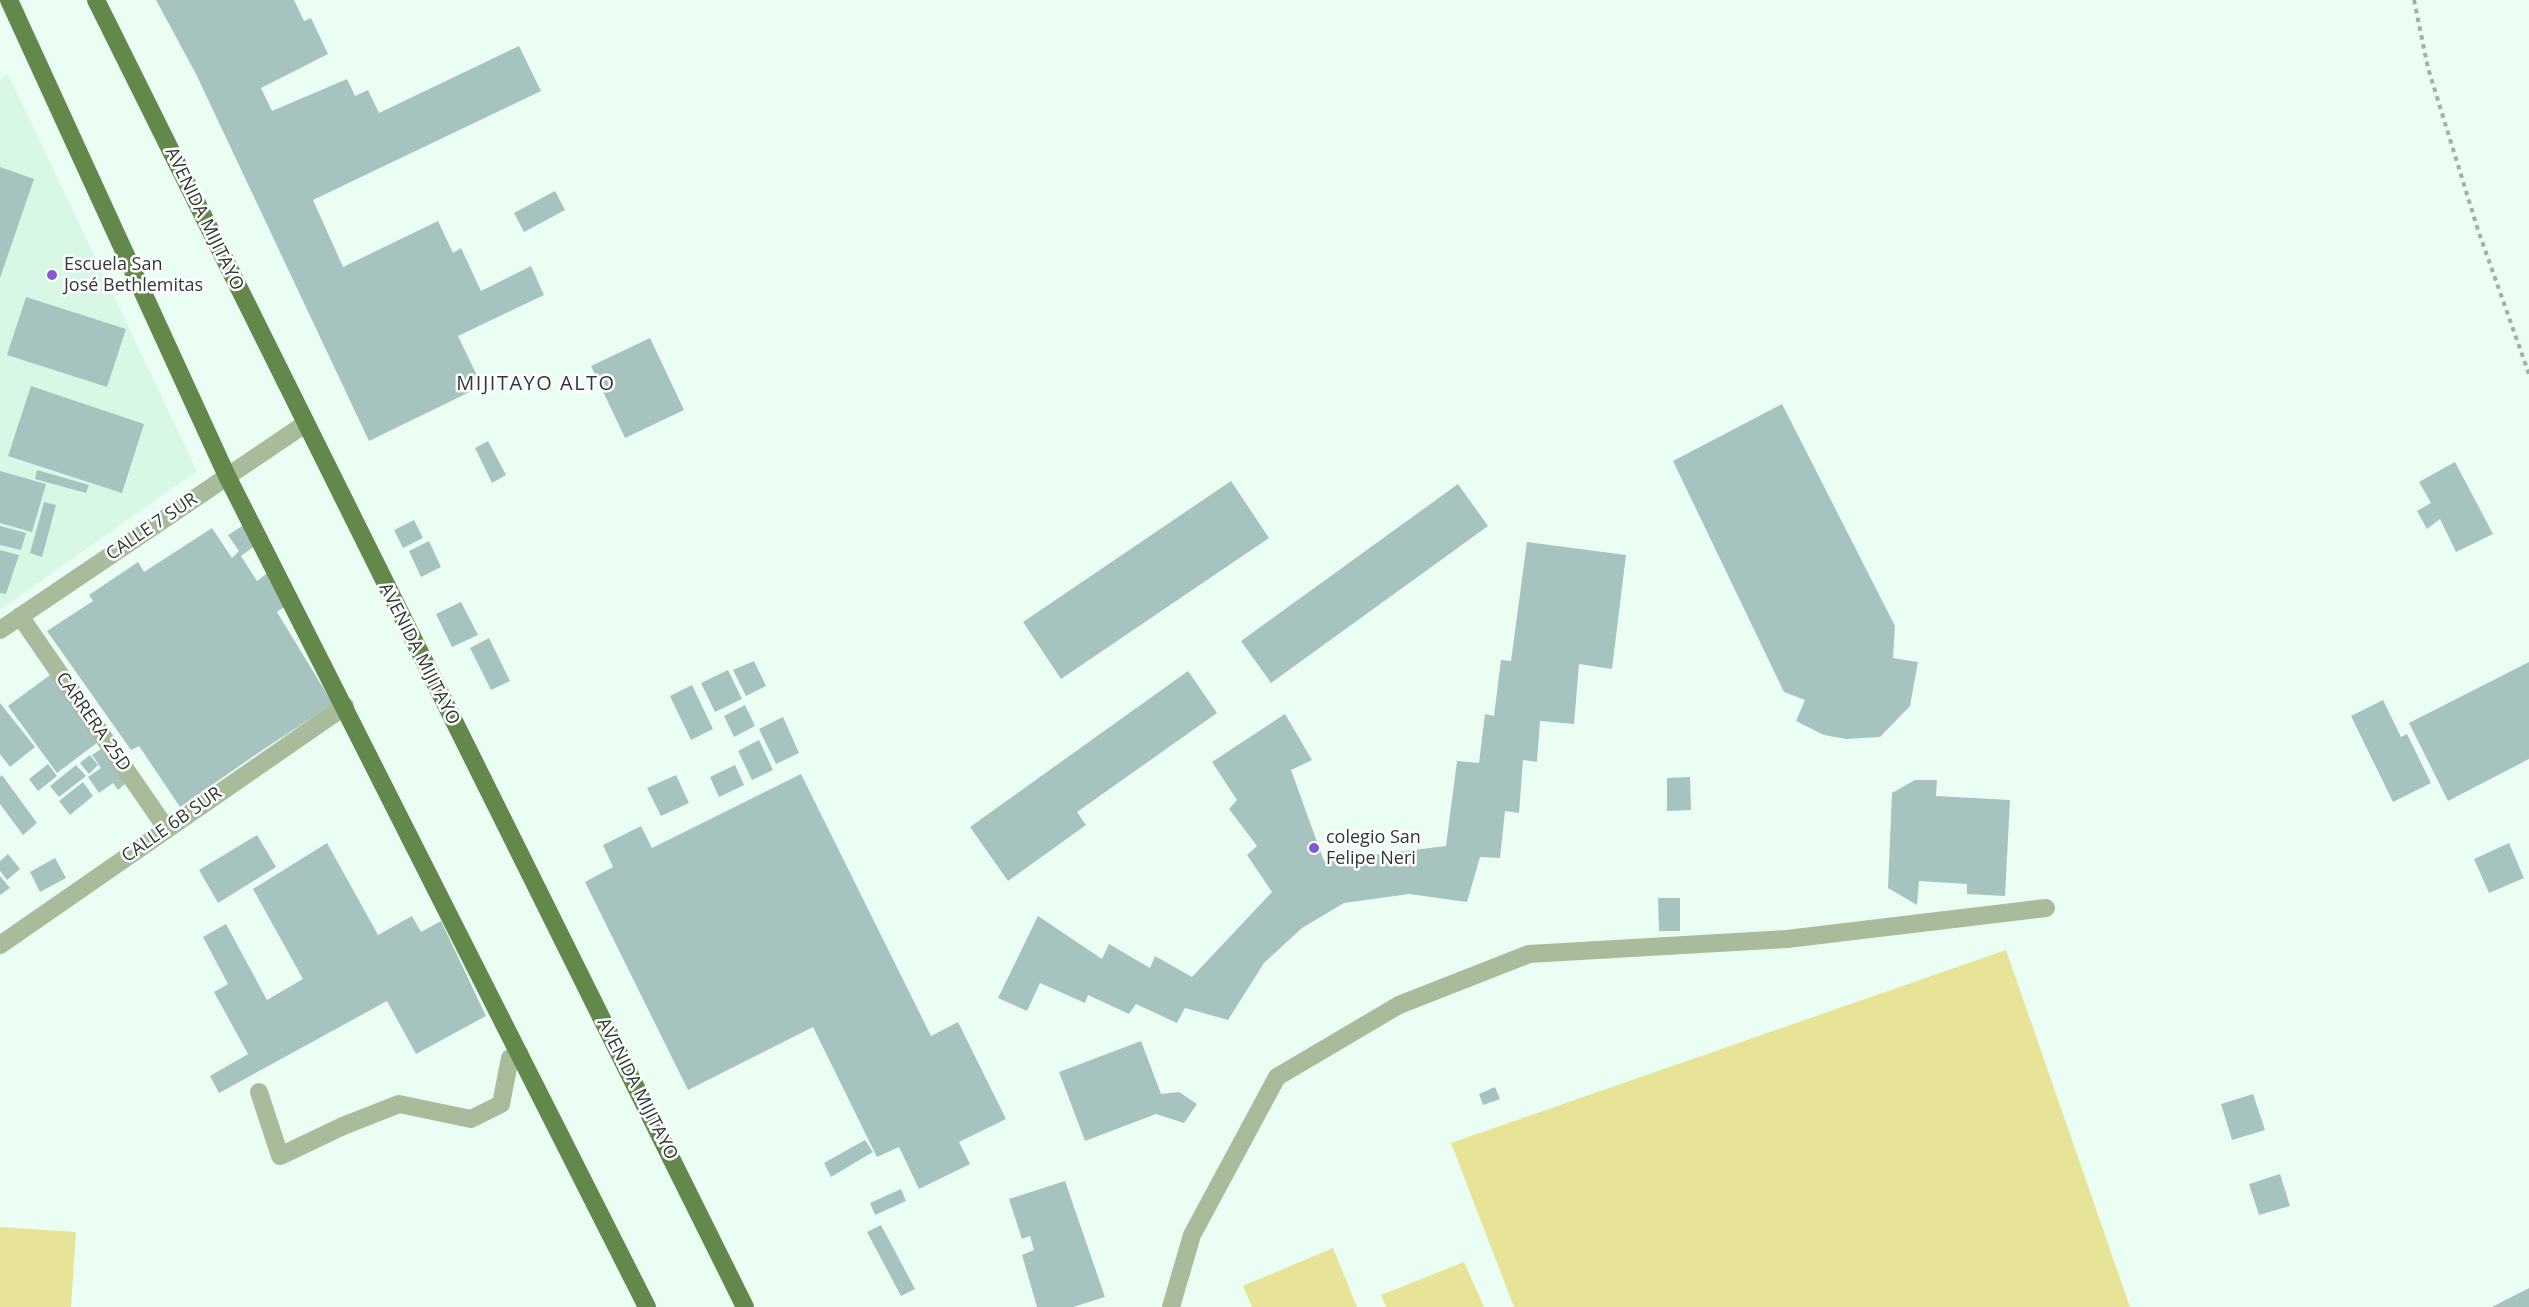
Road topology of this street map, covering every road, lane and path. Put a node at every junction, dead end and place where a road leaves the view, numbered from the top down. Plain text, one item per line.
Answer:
1 (9, 0) edge
2 (96, 0) edge
3 (2414, 0) edge
4 (2529, 374) edge
5 (305, 424) junction
6 (227, 476) junction
7 (20, 616) junction
8 (0, 630) edge
9 (345, 706) junction
10 (166, 828) junction
11 (2046, 908) dead end
12 (0, 945) edge
13 (519, 1053) junction
14 (259, 1092) dead end
15 (647, 1307) edge
16 (745, 1307) edge
17 (1171, 1307) edge

1 - 6 main road
2 - 5 main road, AVENIDA MIJITAYO
3 - 4 path
5 - 6 street, CALLE 7 SUR
5 - 16 main road, AVENIDA MIJITAYO
6 - 7 street, CALLE 7 SUR
6 - 9 main road
7 - 8 street, CALLE 7 SUR
7 - 10 street, CARRERA 25D
9 - 10 street, CALLE 6B SUR
9 - 13 main road
10 - 12 street, CALLE 6B SUR
11 - 17 street
13 - 14 street
13 - 15 main road

